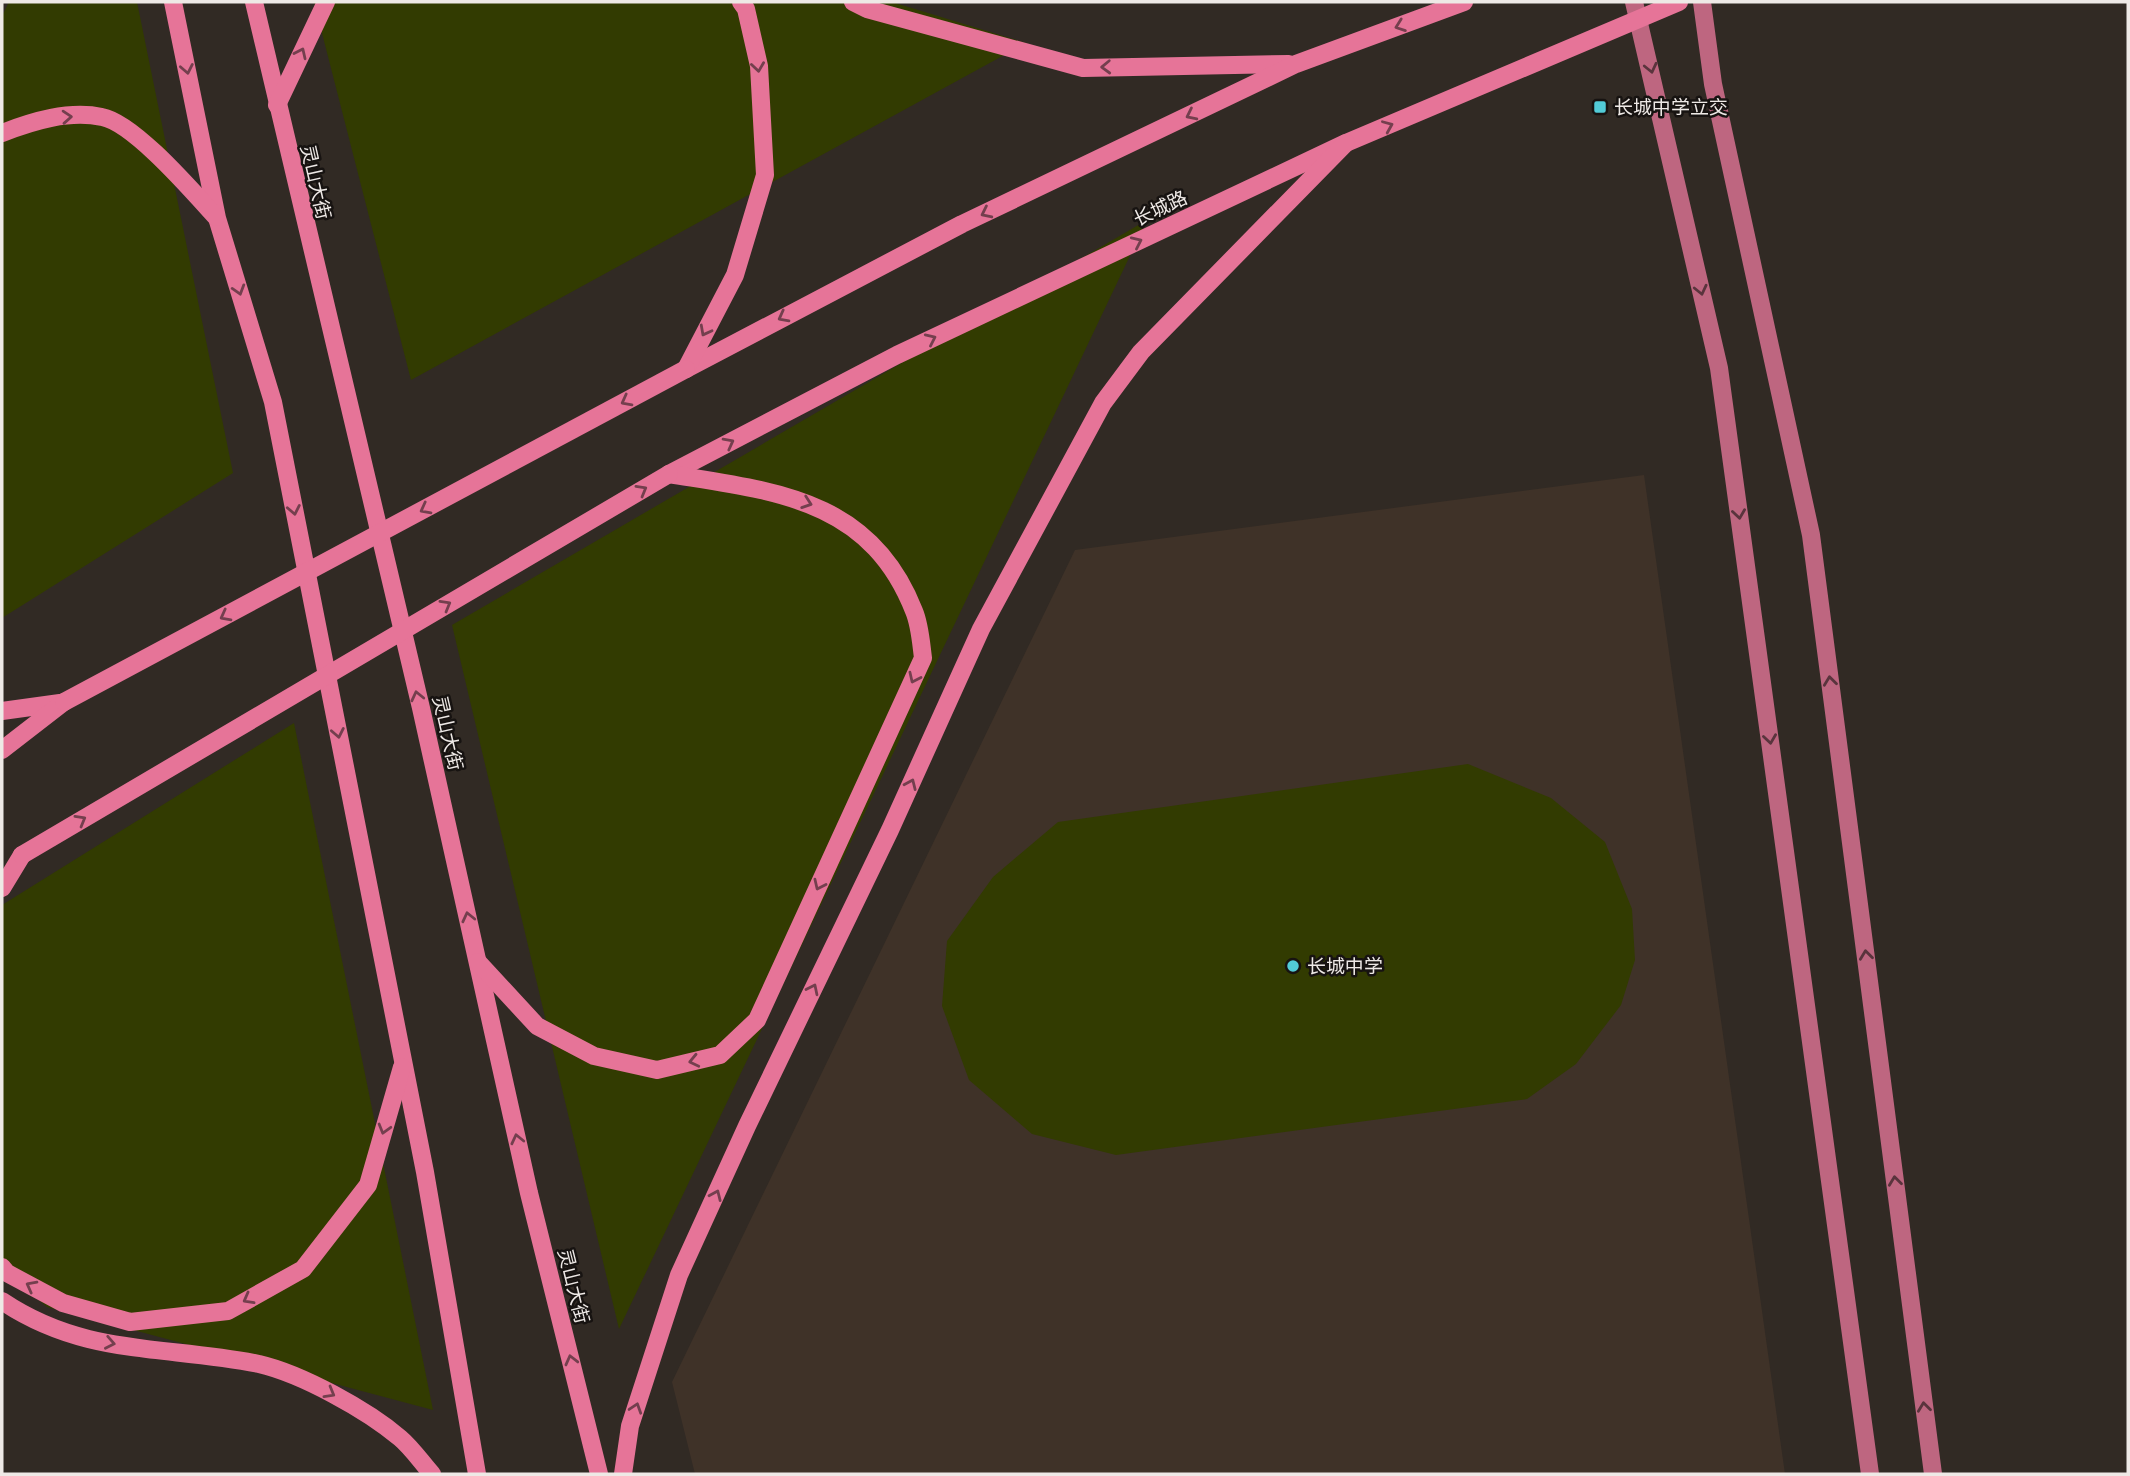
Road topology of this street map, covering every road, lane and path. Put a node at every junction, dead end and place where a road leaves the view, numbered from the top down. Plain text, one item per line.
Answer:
1 (173, 2) edge
2 (254, 2) edge
3 (326, 2) edge
4 (741, 2) edge
5 (853, 2) edge
6 (1464, 2) edge
7 (1679, 2) edge
8 (1702, 2) edge
9 (1637, 9) edge
10 (1296, 64) junction
11 (277, 105) junction
12 (2, 133) edge
13 (1346, 143) junction
14 (217, 218) junction
15 (686, 369) junction
16 (668, 474) junction
17 (64, 702) junction
18 (2, 711) edge
19 (2, 750) edge
20 (22, 855) junction
21 (2, 866) edge
22 (2, 888) edge
23 (478, 962) junction
24 (403, 1063) junction
25 (2, 1267) edge
26 (2, 1301) edge
27 (432, 1474) edge
28 (477, 1474) edge
29 (599, 1474) edge
30 (623, 1474) edge
31 (1870, 1474) edge
32 (1933, 1474) edge

1 -> 14 main road
2 - 11 main road, 灵山大街
11 -> 3 main road
4 -> 15 main road
10 -> 5 main road
6 -> 10 main road
7 - 9 main road, 长城路
32 -> 8 main road
13 -> 9 main road, 长城路
9 -> 31 main road
10 -> 15 main road
23 -> 11 main road, 灵山大街
12 -> 14 main road
16 -> 13 main road, 长城路
30 -> 13 main road
14 -> 24 main road
15 -> 17 main road, bridge
20 -> 16 main road, 长城路, bridge
16 -> 23 main road
17 - 18 main road
17 - 19 main road
20 - 21 main road
20 - 22 main road
29 -> 23 main road, 灵山大街
24 -> 25 main road
24 - 28 main road
26 -> 27 main road

